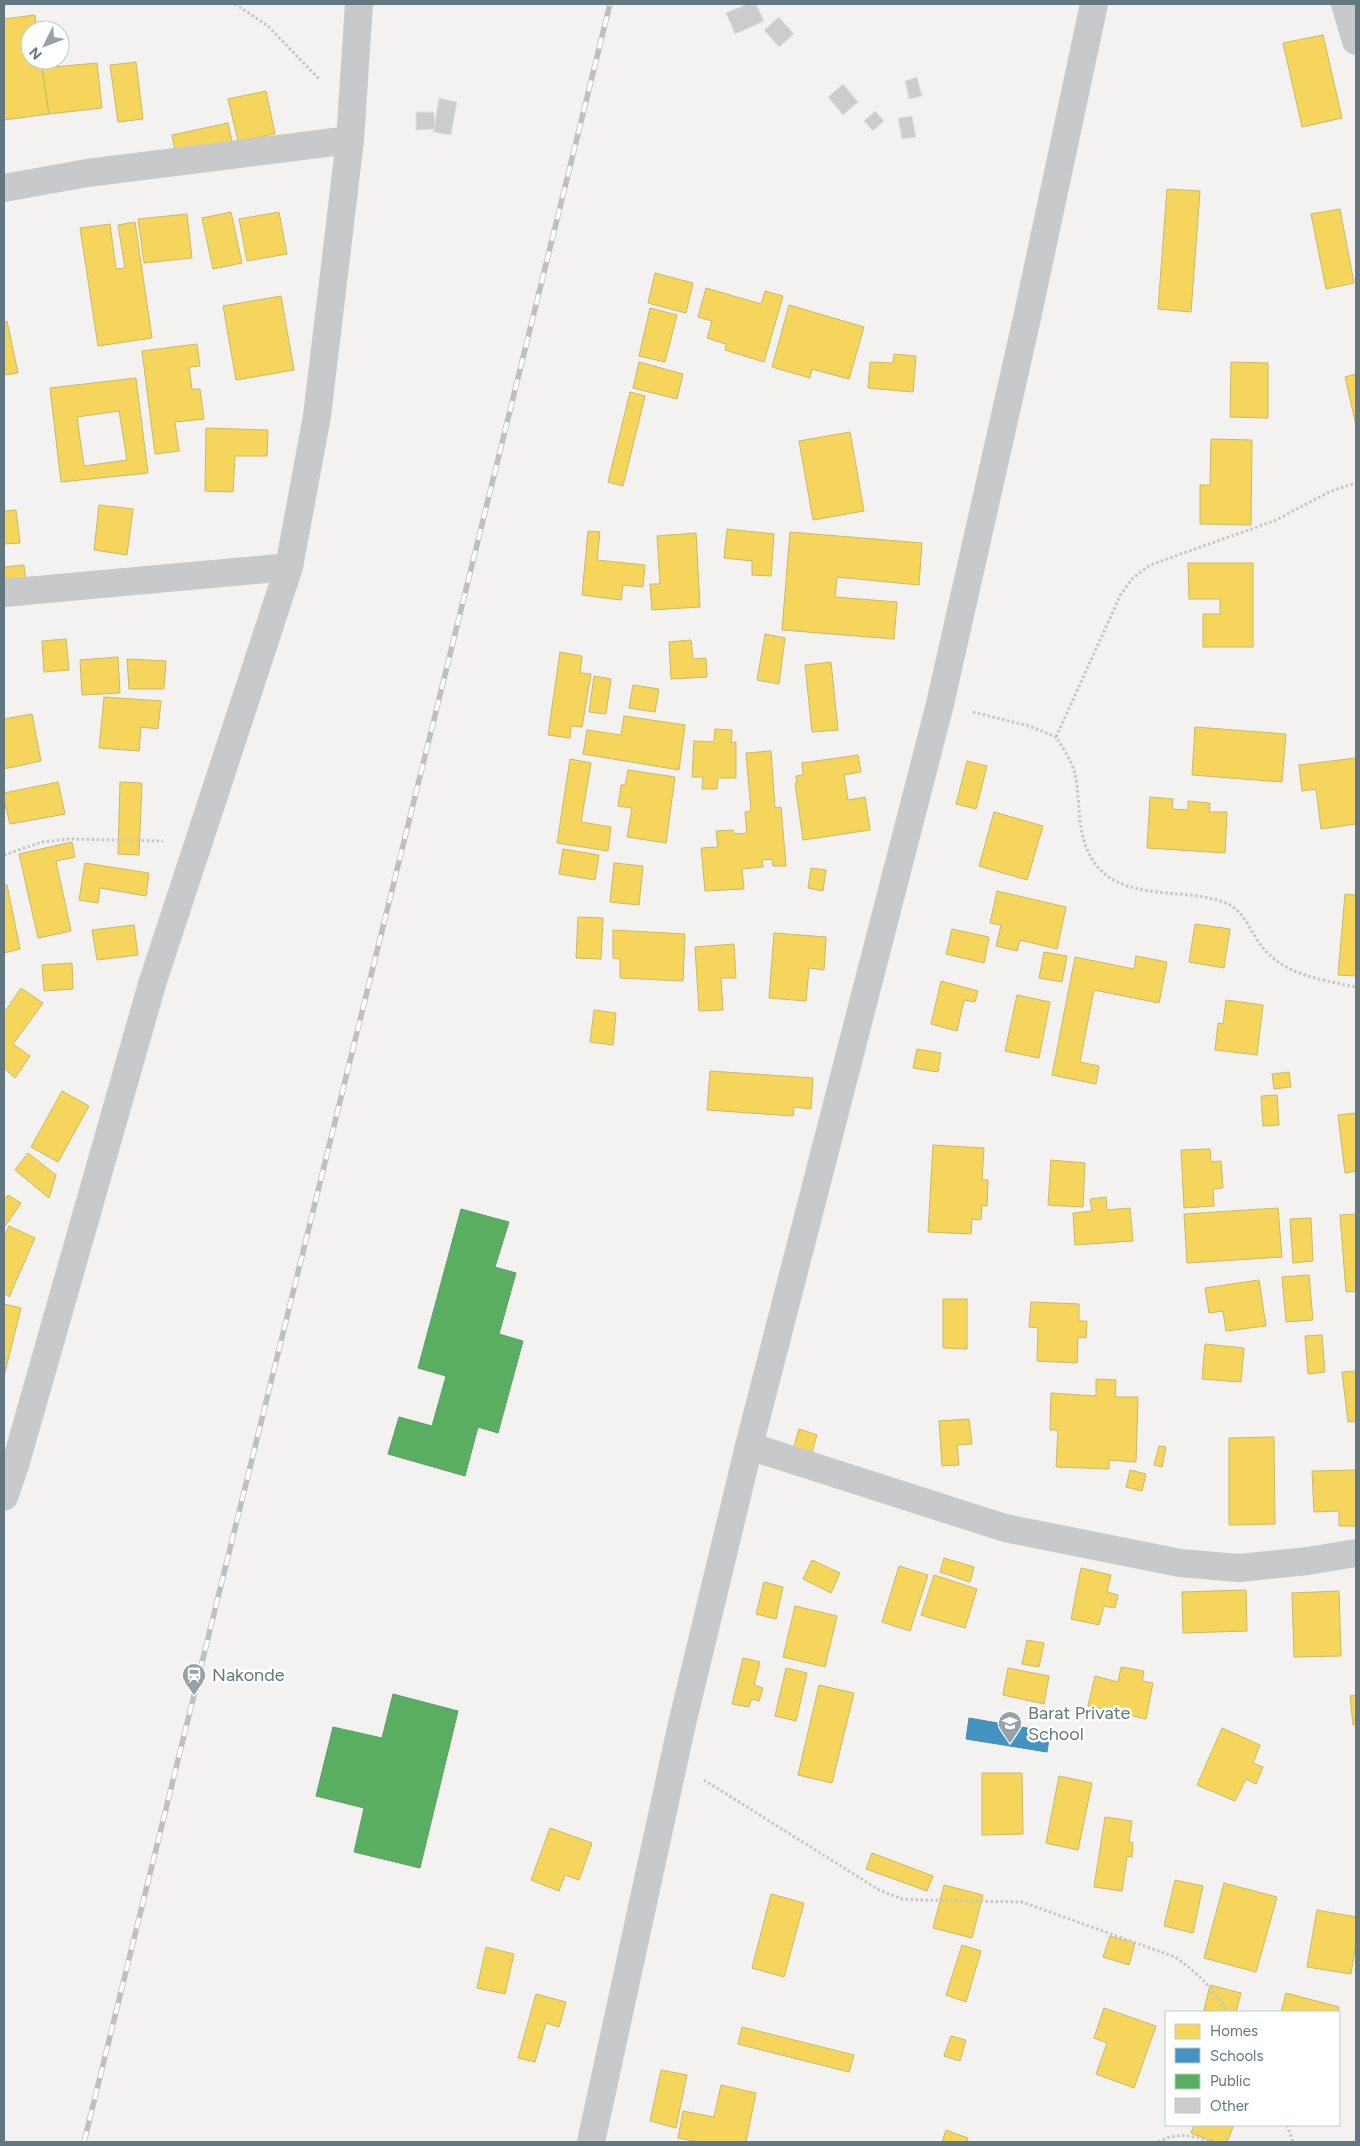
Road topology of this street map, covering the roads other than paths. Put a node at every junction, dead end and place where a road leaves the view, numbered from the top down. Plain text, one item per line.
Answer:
1 (360, 4) edge
2 (1094, 4) edge
3 (1345, 4) edge
4 (1356, 41) edge
5 (351, 127) junction
6 (4, 188) edge
7 (289, 567) junction
8 (4, 593) edge
9 (749, 1446) junction
10 (4, 1497) edge
11 (1356, 1553) edge
12 (591, 2142) edge

1 - 5 street
2 - 9 street
3 - 4 street
5 - 6 street
5 - 7 street
7 - 8 street
7 - 10 street
9 - 11 street
9 - 12 street

